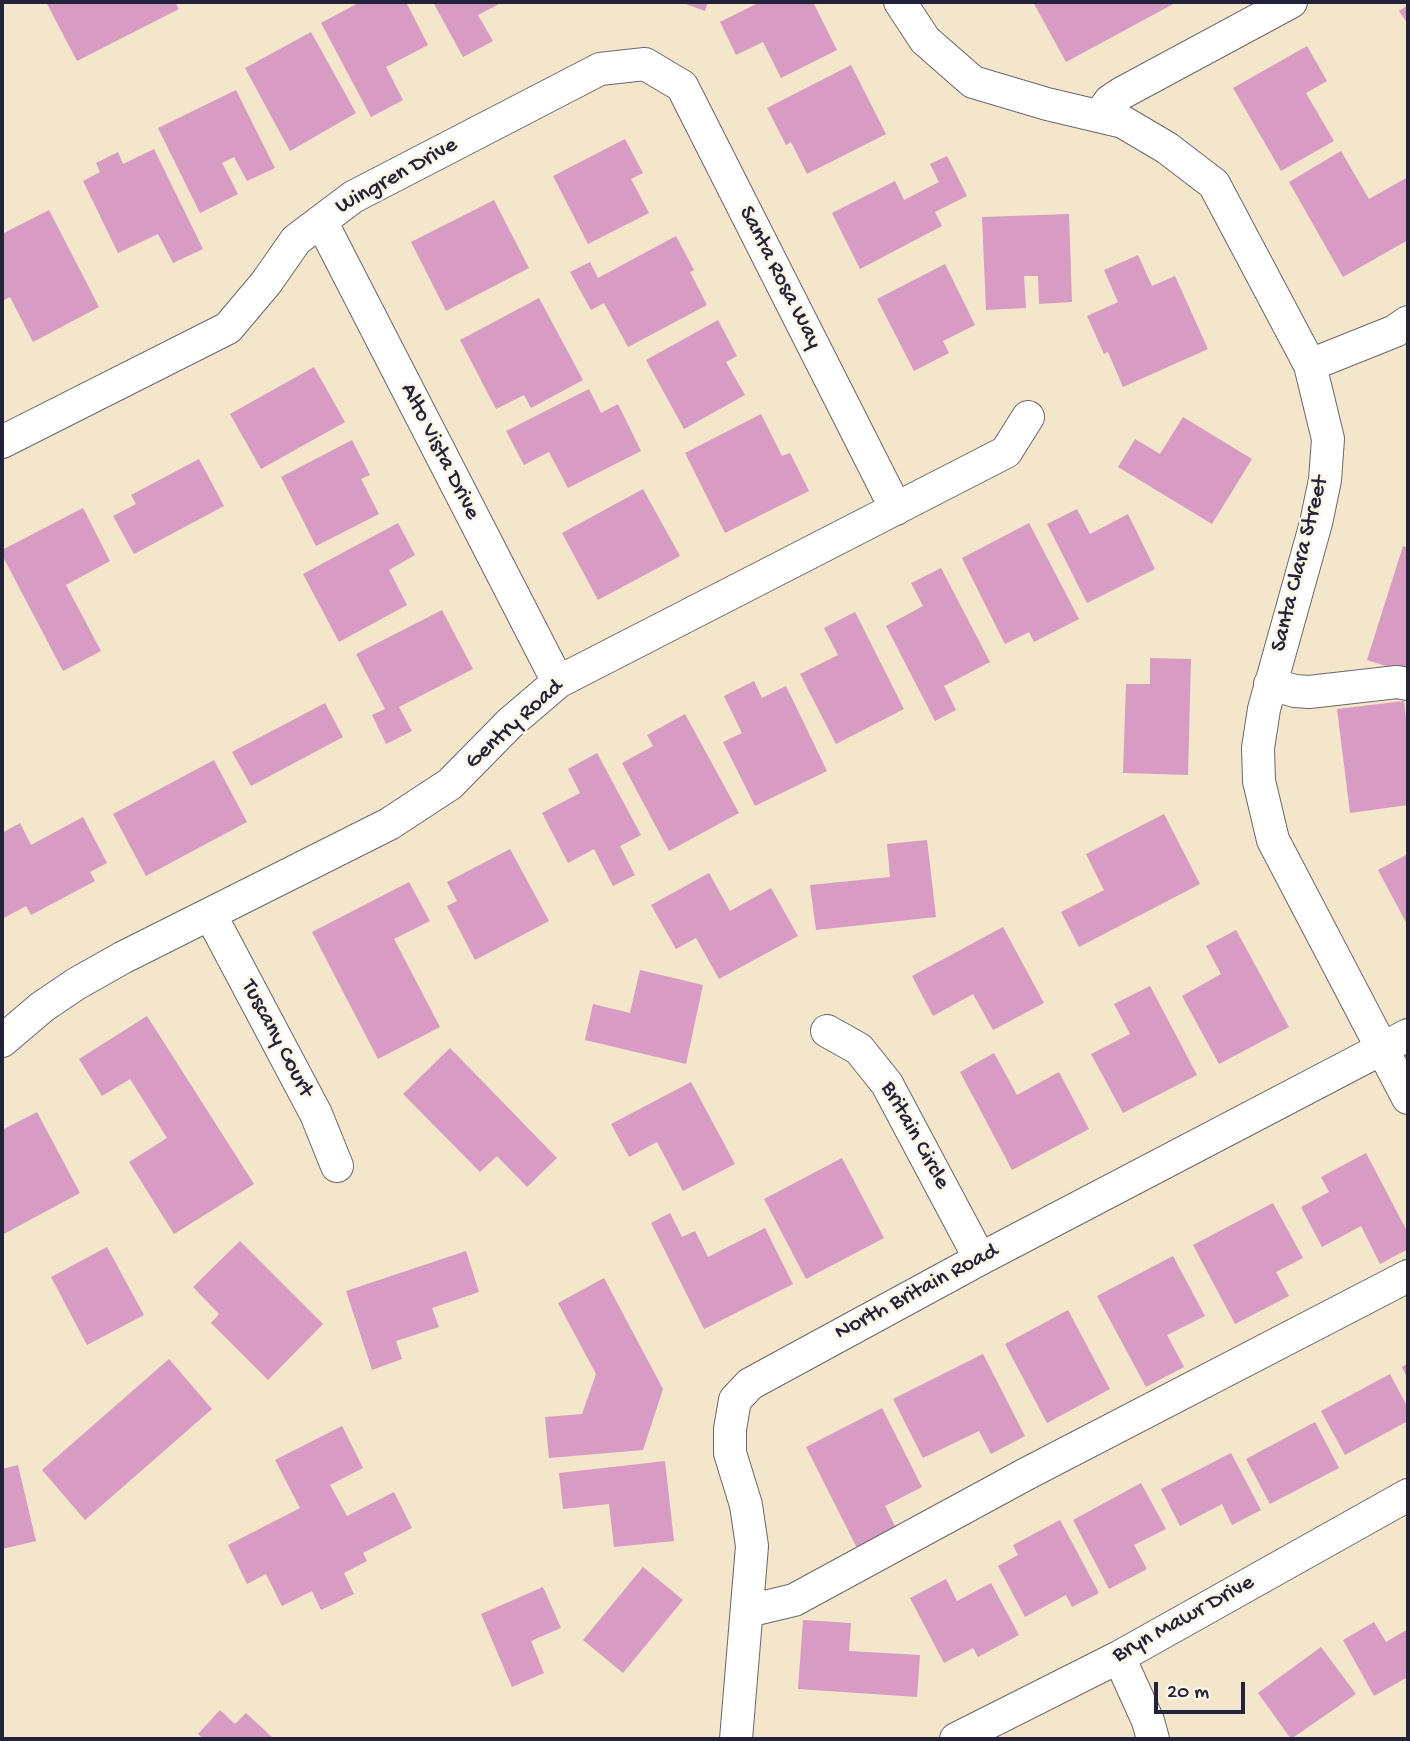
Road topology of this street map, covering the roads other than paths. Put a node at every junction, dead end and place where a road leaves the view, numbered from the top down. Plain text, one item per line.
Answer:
1 (900, 2) edge
2 (1291, 2) edge
3 (645, 64) joint
4 (1099, 116) junction
5 (321, 221) junction
6 (1408, 321) edge
7 (1310, 365) junction
8 (1028, 416) dead end
9 (2, 442) edge
10 (895, 509) junction
11 (558, 682) junction
12 (1270, 684) junction
13 (1408, 684) edge
14 (210, 914) junction
15 (827, 1031) dead end
16 (2, 1041) edge
17 (1395, 1041) edge
18 (1408, 1098) edge
19 (337, 1166) dead end
20 (980, 1259) junction
21 (1408, 1276) edge
22 (1408, 1495) edge
23 (748, 1611) junction
24 (1119, 1657) junction
25 (964, 1738) edge
26 (736, 1739) edge
27 (1153, 1739) edge

1 - 4 street, Santa Clara Street
2 - 4 street
3 - 5 street, Wingren Drive
3 - 10 street, Santa Rosa Way
4 - 7 street, Santa Clara Street
5 - 9 street, Wingren Drive
5 - 11 street, Alto Vista Drive
6 - 7 street
7 - 12 street, Santa Clara Street
8 - 10 street, Gentry Road
10 - 11 street, Gentry Road
11 - 14 street, Gentry Road
12 - 13 street
12 - 17 street, Santa Clara Street
14 - 16 street, Gentry Road
14 - 19 street, Tuscany Court
15 - 20 street, Britain Circle
17 - 18 street, Santa Clara Street
17 - 20 street, North Britain Road
20 - 23 street, North Britain Road
21 - 23 street
22 - 24 street, Bryn Mawr Drive
23 - 26 street, North Britain Road
24 - 25 street, Bryn Mawr Drive
24 - 27 street

